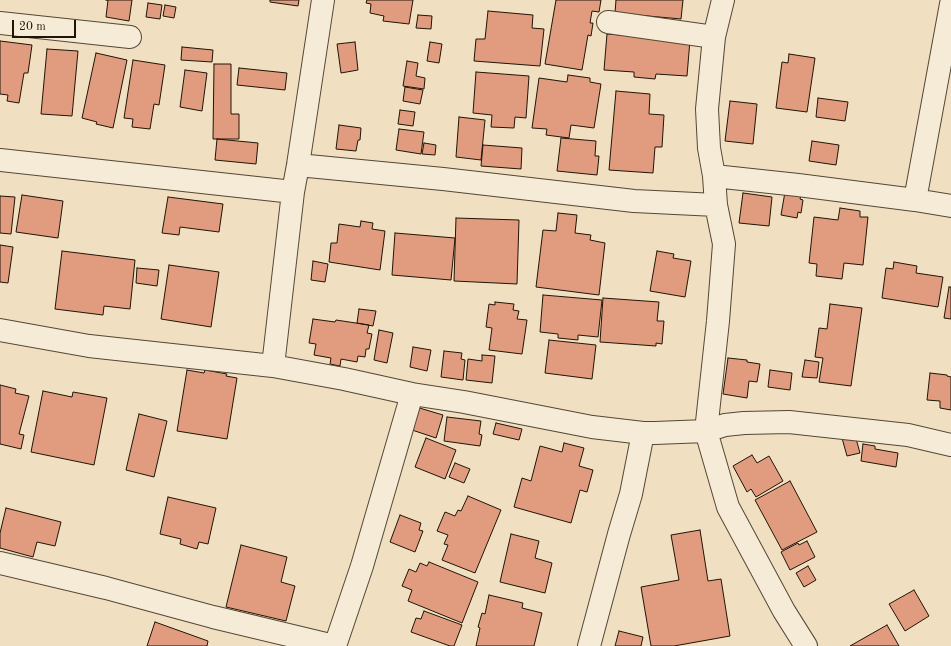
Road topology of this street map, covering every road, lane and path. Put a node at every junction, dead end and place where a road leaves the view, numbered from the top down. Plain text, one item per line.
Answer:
1 (323, 0) edge
2 (723, 0) edge
3 (951, 4) edge
4 (608, 22) dead end
5 (0, 23) edge
6 (130, 37) dead end
7 (714, 37) junction
8 (0, 160) edge
9 (298, 165) junction
10 (714, 176) junction
11 (293, 192) junction
12 (915, 200) junction
13 (716, 205) junction
14 (951, 206) edge
15 (0, 330) edge
16 (273, 366) junction
17 (412, 394) junction
18 (706, 431) junction
19 (643, 433) junction
20 (951, 444) edge
21 (0, 563) edge
22 (334, 646) edge
23 (589, 646) edge
24 (806, 646) edge

1 - 9 street
2 - 7 street
3 - 12 street
4 - 7 street
5 - 6 street
7 - 10 street
8 - 11 street
9 - 11 street
9 - 13 street
10 - 12 street
10 - 13 street
11 - 16 street
12 - 14 street
13 - 18 street
15 - 16 street
16 - 17 street
17 - 19 street
17 - 22 street
18 - 19 street
18 - 20 street
18 - 24 street
19 - 23 street
21 - 22 street

